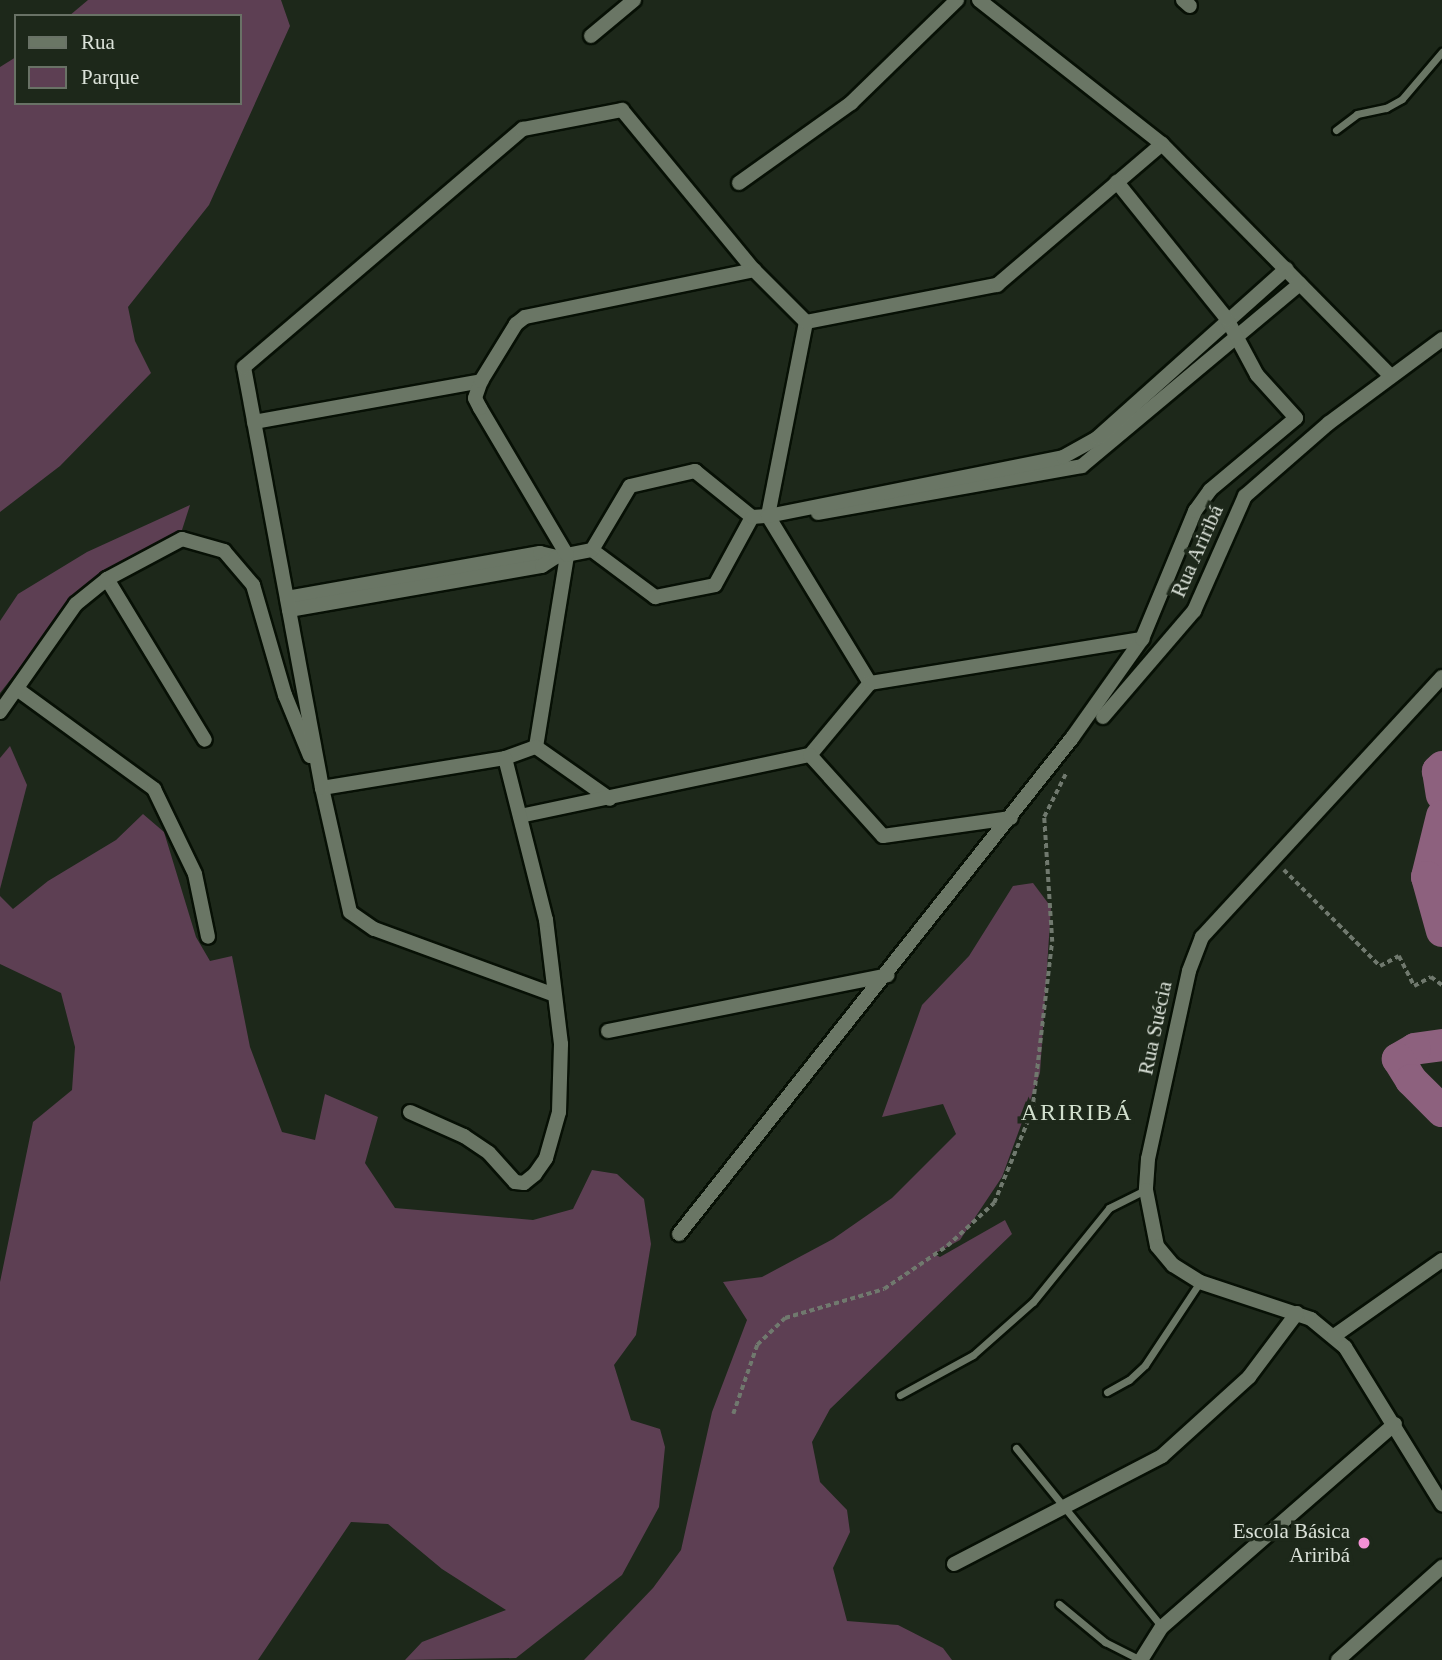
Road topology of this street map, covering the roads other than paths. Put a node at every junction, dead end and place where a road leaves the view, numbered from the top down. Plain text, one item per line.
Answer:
1 (634, 0) edge
2 (957, 0) edge
3 (979, 0) edge
4 (591, 36) dead end
5 (1442, 52) edge
6 (1336, 130) dead end
7 (1162, 144) junction
8 (1117, 182) junction
9 (739, 183) dead end
10 (754, 270) junction
11 (1286, 270) junction
12 (1300, 284) junction
13 (1227, 319) junction
14 (806, 322) junction
15 (1252, 326) junction
16 (1235, 338) junction
17 (1442, 339) edge
18 (1257, 375) junction
19 (1391, 376) junction
20 (481, 381) junction
21 (254, 422) junction
22 (773, 515) junction
23 (752, 517) junction
24 (592, 550) junction
25 (562, 556) junction
26 (107, 579) junction
27 (288, 604) junction
28 (1142, 639) junction
29 (1442, 677) edge
30 (870, 683) junction
31 (17, 689) junction
32 (0, 712) edge
33 (1103, 717) dead end
34 (205, 740) dead end
35 (536, 747) junction
36 (810, 755) junction
37 (505, 758) junction
38 (321, 783) junction
39 (610, 799) junction
40 (520, 816) junction
41 (1011, 818) junction
42 (208, 937) dead end
43 (887, 975) junction
44 (552, 994) junction
45 (608, 1031) dead end
46 (410, 1112) dead end
47 (1146, 1190) junction
48 (679, 1234) dead end
49 (1442, 1260) edge
50 (1200, 1282) junction
51 (1297, 1313) junction
52 (1334, 1336) junction
53 (1107, 1392) dead end
54 (900, 1395) dead end
55 (1395, 1424) junction
56 (1016, 1448) dead end
57 (1442, 1504) edge
58 (1068, 1507) junction
59 (954, 1564) dead end
60 (1442, 1567) edge
61 (1059, 1604) dead end
62 (1161, 1627) junction
63 (1140, 1660) edge
64 (1338, 1660) edge

1 - 4 street
2 - 9 street
3 - 7 street
5 - 6 lane
7 - 8 street
7 - 11 street
8 - 13 street
8 - 14 street
10 - 14 street
10 - 20 street
10 - 21 street
11 - 12 street
11 - 13 street
12 - 15 street
12 - 19 street
13 - 16 street
13 - 22 street
14 - 22 street
15 - 16 street
15 - 18 street
16 - 18 street
16 - 22 street
17 - 19 street, Rua Ariribá
18 - 28 street
19 - 33 street, Rua Ariribá
20 - 21 street
20 - 25 street
21 - 27 street
22 - 23 street
22 - 30 street
23 - 24 street
23 - 24 street
24 - 25 street
25 - 27 street
25 - 35 street
26 - 31 street
26 - 34 street
26 - 38 street
27 - 38 street
28 - 30 street
28 - 41 street
29 - 47 street, Rua Suécia
30 - 36 street
31 - 32 street
31 - 42 street
35 - 37 street
35 - 39 street
36 - 39 street
36 - 41 street
37 - 38 street
37 - 40 street
38 - 44 street
39 - 40 street
40 - 44 street
41 - 43 street
43 - 45 street
43 - 48 street
44 - 46 street
47 - 50 street, Rua Suécia
47 - 54 lane
49 - 52 street
50 - 51 street, Rua Suécia
50 - 53 lane
51 - 52 street, Rua Suécia
51 - 58 street
52 - 55 street, Rua Suécia
55 - 57 street, Rua Suécia
55 - 62 street
56 - 58 lane
58 - 59 street
58 - 62 lane
60 - 64 street
61 - 63 lane
62 - 63 street

